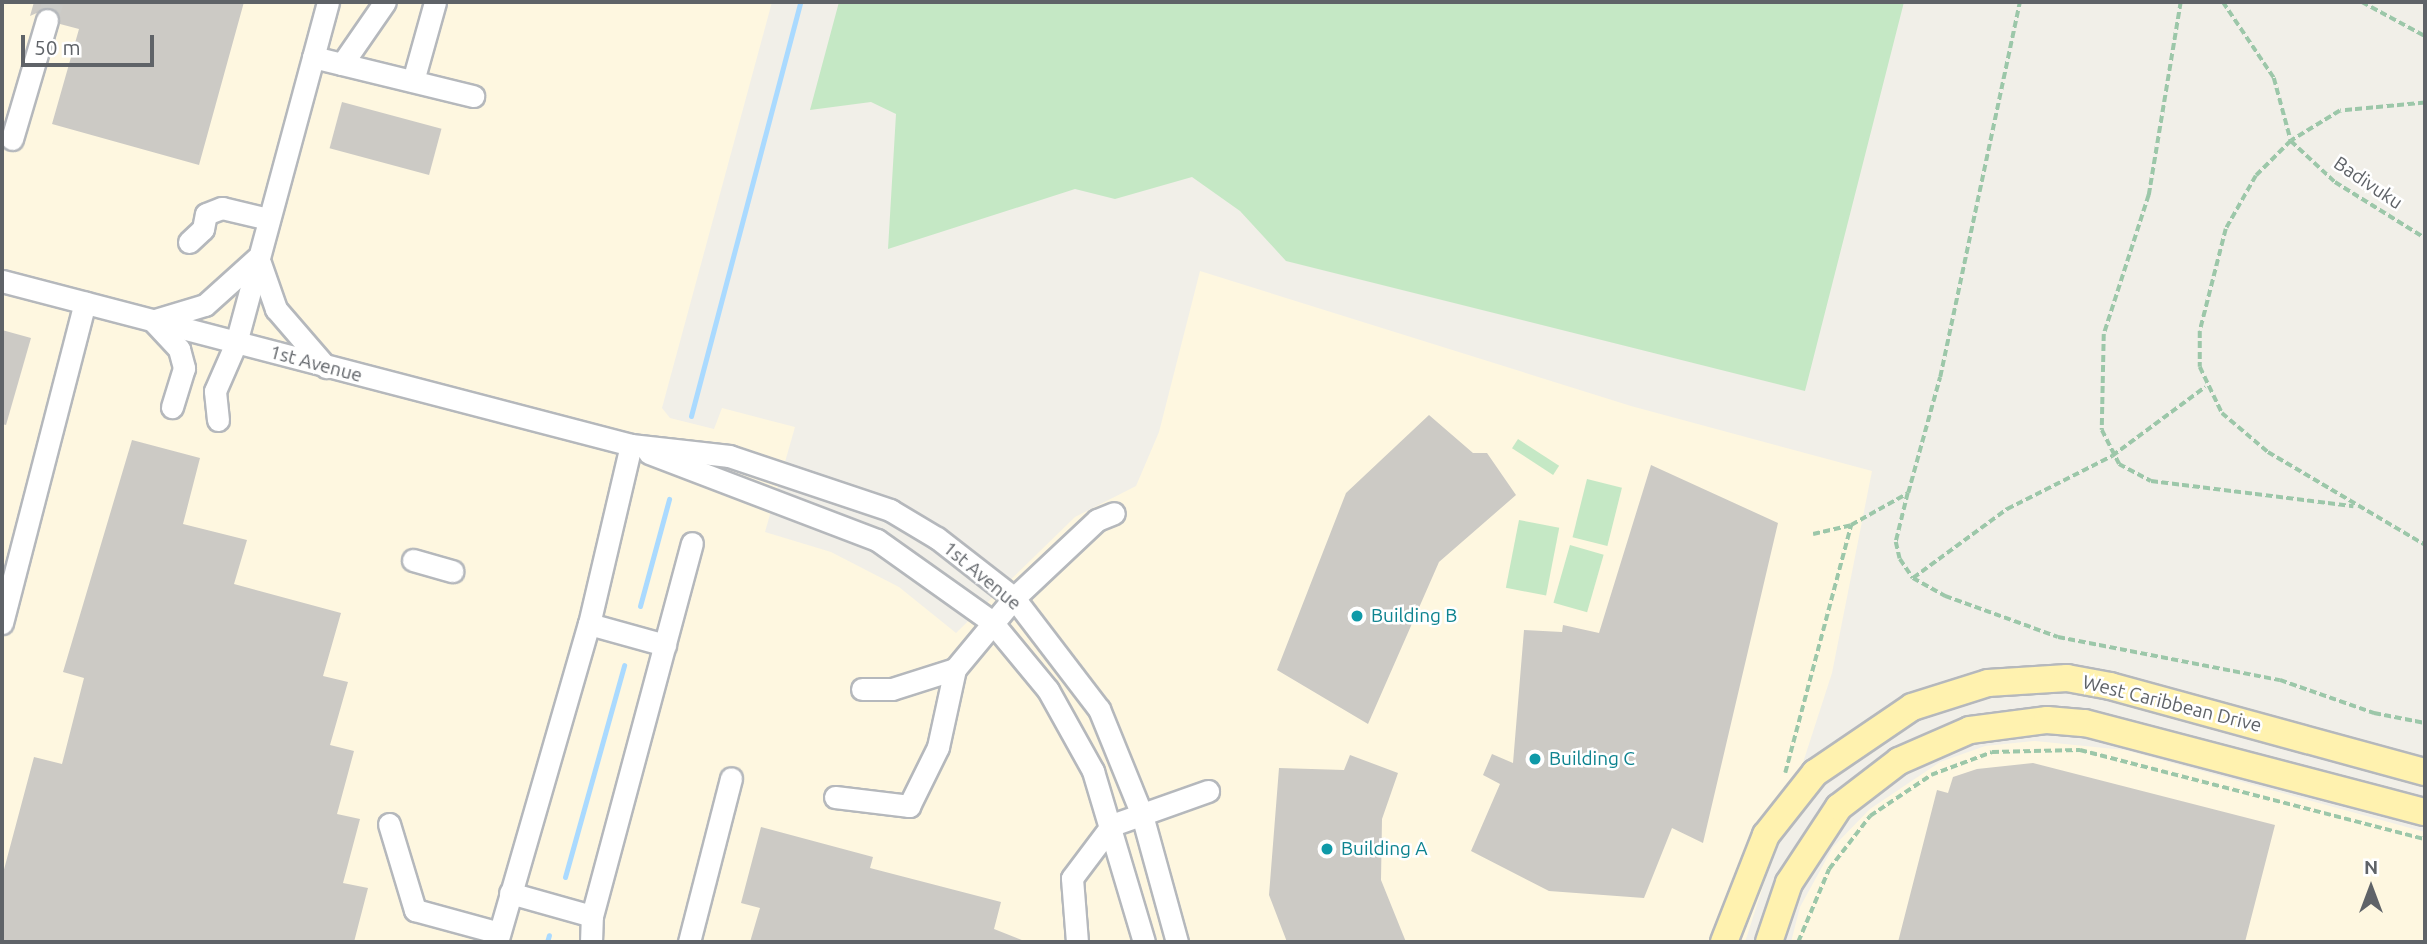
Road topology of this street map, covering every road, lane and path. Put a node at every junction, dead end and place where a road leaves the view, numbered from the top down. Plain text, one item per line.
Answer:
1 (328, 2) edge
2 (385, 2) edge
3 (435, 2) edge
4 (2020, 2) edge
5 (2181, 2) edge
6 (2223, 2) edge
7 (2362, 2) edge
8 (47, 20) tunnel mouth
9 (2425, 36) edge
10 (313, 57) junction
11 (342, 64) junction
12 (412, 81) junction
13 (474, 96) dead end
14 (2425, 103) edge
15 (12, 139) dead end
16 (2291, 141) junction
17 (268, 219) junction
18 (2425, 237) edge
19 (189, 242) dead end
20 (259, 254) junction
21 (2, 281) edge
22 (85, 303) junction
23 (153, 321) junction
24 (236, 342) junction
25 (326, 367) junction
26 (2205, 387) junction
27 (172, 407) dead end
28 (218, 420) dead end
29 (631, 445) junction
30 (2112, 456) junction
31 (1908, 493) junction
32 (2353, 506) junction
33 (1114, 513) dead end
34 (1853, 524) junction
35 (1813, 534) dead end
36 (692, 543) dead end
37 (2425, 545) edge
38 (412, 560) dead end
39 (452, 571) dead end
40 (1913, 578) junction
41 (1014, 598) junction
42 (585, 612) junction
43 (991, 621) junction
44 (2, 623) edge
45 (665, 645) junction
46 (954, 669) junction
47 (862, 689) dead end
48 (2425, 723) edge
49 (2425, 772) edge
50 (731, 778) dead end
51 (1783, 781) dead end
52 (1208, 791) dead end
53 (835, 797) dead end
54 (2425, 812) edge
55 (1142, 815) junction
56 (389, 824) dead end
57 (1112, 825) junction
58 (2425, 839) edge
59 (510, 892) junction
60 (592, 916) junction
61 (498, 938) edge
62 (591, 942) edge
63 (689, 942) edge
64 (1077, 942) edge
65 (1144, 942) edge
66 (1177, 942) edge
67 (1724, 942) edge
68 (1769, 942) edge
69 (1798, 942) edge

1 - 10 street
2 - 11 street
3 - 12 street
4 - 31 path
5 - 30 path
6 - 16 path
7 - 9 path
8 - 15 street
10 - 11 street
10 - 17 street
11 - 12 street
12 - 13 street
14 - 16 path
16 - 18 path, Badivuku
16 - 26 path
17 - 19 street
17 - 20 street
20 - 23 street
20 - 24 street
20 - 25 street
21 - 22 street, 1st Avenue
22 - 23 street, 1st Avenue
22 - 44 street
23 - 24 street, 1st Avenue
23 - 27 street
24 - 25 street, 1st Avenue
24 - 28 street
25 - 29 street, 1st Avenue
26 - 30 path
26 - 32 path
29 - 41 street, 1st Avenue
29 - 42 street
29 - 43 street, 1st Avenue
30 - 32 path
30 - 40 path
31 - 34 path
31 - 40 path
32 - 37 path
33 - 41 street
34 - 35 path
34 - 51 path
36 - 45 street
38 - 39 street
40 - 48 path
41 - 43 street
41 - 55 street, 1st Avenue
42 - 45 street
42 - 59 street
43 - 46 street
43 - 57 street, 1st Avenue
45 - 60 street
46 - 47 street
46 - 53 street
49 - 67 main road, West Caribbean Drive
50 - 63 street
52 - 55 street
54 - 68 main road, West Caribbean Drive
55 - 57 street
55 - 66 street, 1st Avenue
56 - 61 street
57 - 64 street
57 - 65 street, 1st Avenue
58 - 69 path
59 - 60 street
59 - 61 street
60 - 62 street

